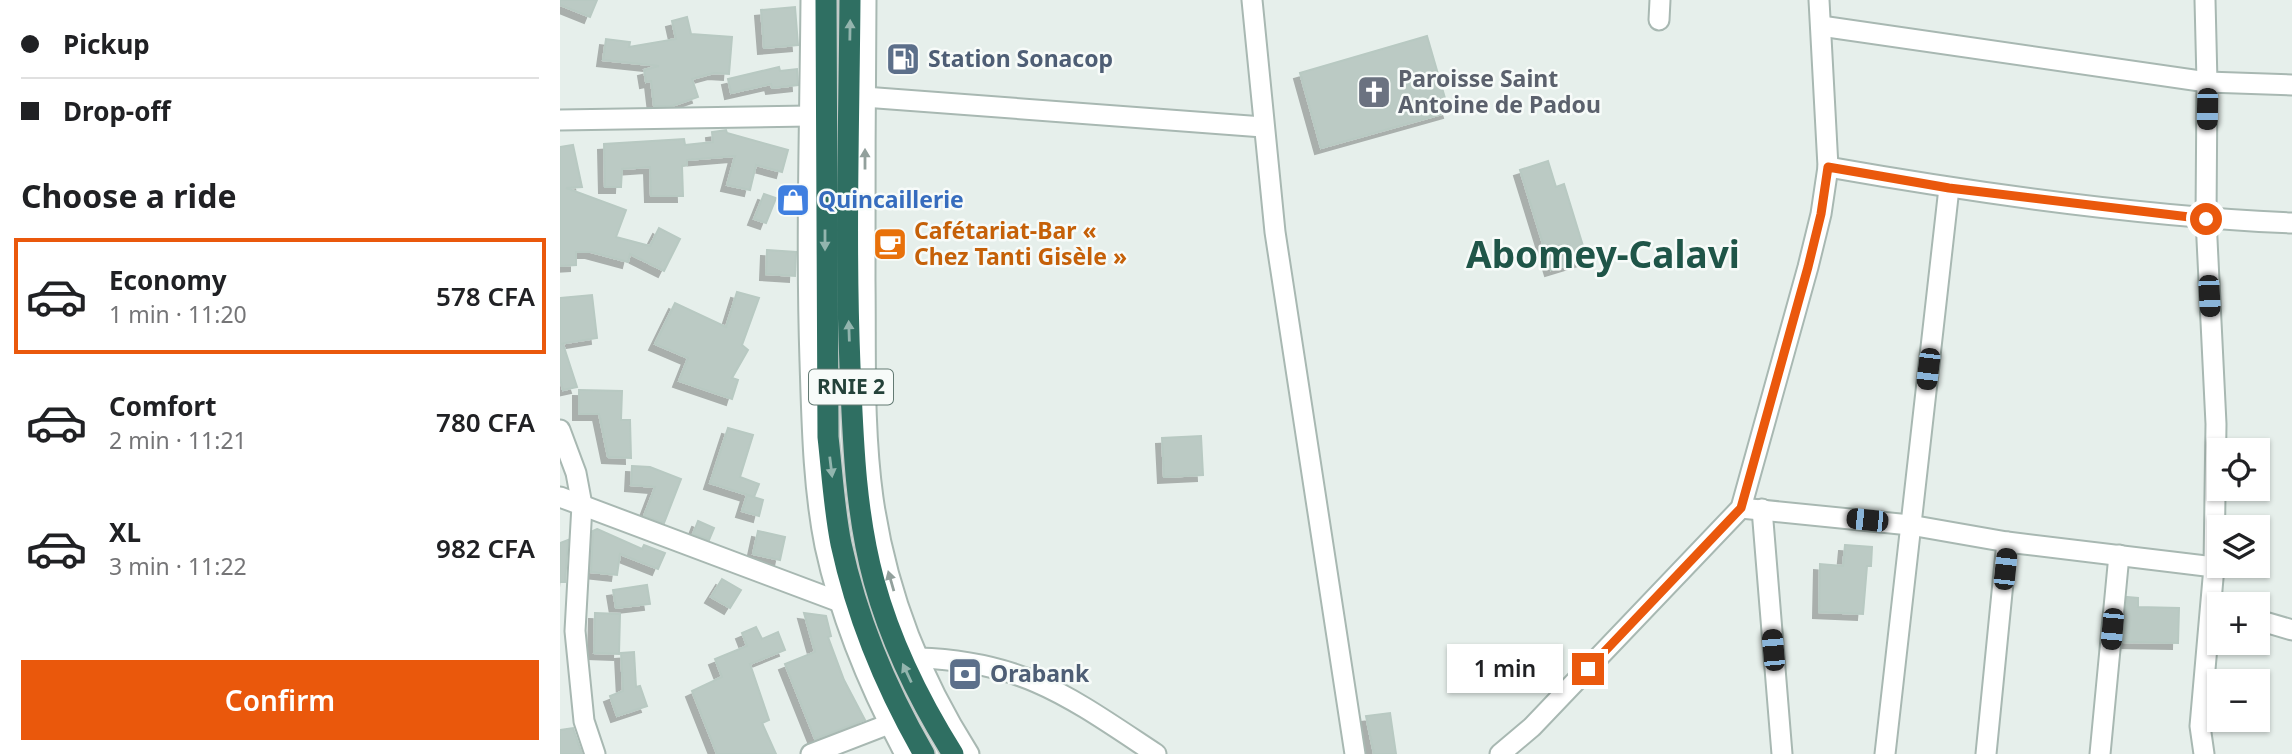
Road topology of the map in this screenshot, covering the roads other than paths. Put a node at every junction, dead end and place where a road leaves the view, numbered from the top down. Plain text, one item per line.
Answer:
1 (811, 0) edge
2 (825, 0) edge
3 (850, 0) edge
4 (866, 0) edge
5 (1252, 0) edge
6 (1660, 0) edge
7 (1819, 0) edge
8 (2205, 0) edge
9 (1659, 20) dead end
10 (1821, 26) junction
11 (2207, 82) junction
12 (2292, 85) edge
13 (864, 97) junction
14 (810, 116) junction
15 (560, 121) edge
16 (1263, 127) junction
17 (1828, 167) junction
18 (1949, 188) junction
19 (2206, 219) junction
20 (2292, 223) edge
21 (560, 430) edge
22 (560, 497) edge
23 (582, 505) junction
24 (1741, 508) junction
25 (1762, 509) junction
26 (2215, 515) edge
27 (1910, 525) junction
28 (2007, 542) junction
29 (2119, 555) junction
30 (2207, 566) edge
31 (840, 602) junction
32 (2270, 624) edge
33 (2292, 630) edge
34 (2209, 655) edge
35 (918, 659) junction
36 (889, 724) junction
37 (595, 754) edge
38 (811, 754) edge
39 (905, 754) edge
40 (924, 754) edge
41 (953, 754) edge
42 (969, 754) edge
43 (1156, 754) edge
44 (1355, 754) edge
45 (1500, 754) edge
46 (1782, 754) edge
47 (1885, 754) edge
48 (1986, 754) edge
49 (2100, 754) edge
50 (2204, 754) edge

1 - 14 street
2 -> 40 highway, RNIE 2 / RNIE 2
41 -> 3 highway, RNIE 2 / RNIE 2
4 - 13 street
5 - 16 street
6 - 9 street
7 - 10 street
8 - 11 street
10 - 11 street
10 - 17 street
11 - 12 street
11 - 19 street
13 - 16 street
35 -> 13 street
14 - 15 street
14 - 31 street
16 - 44 street
17 - 18 street
17 - 24 street
18 - 19 street
18 - 27 street
19 - 20 street
19 - 26 street
21 - 23 street
22 - 23 street
23 - 31 street
23 - 37 street
24 - 25 street
24 - 45 street
25 - 27 street
25 - 46 street
27 - 28 street
27 - 47 street
28 - 29 street
28 - 48 street
29 - 30 street
29 - 49 street
31 - 36 street
32 - 33 street
34 - 50 street
35 - 42 street
35 - 43 street
36 - 38 street
36 - 39 street

